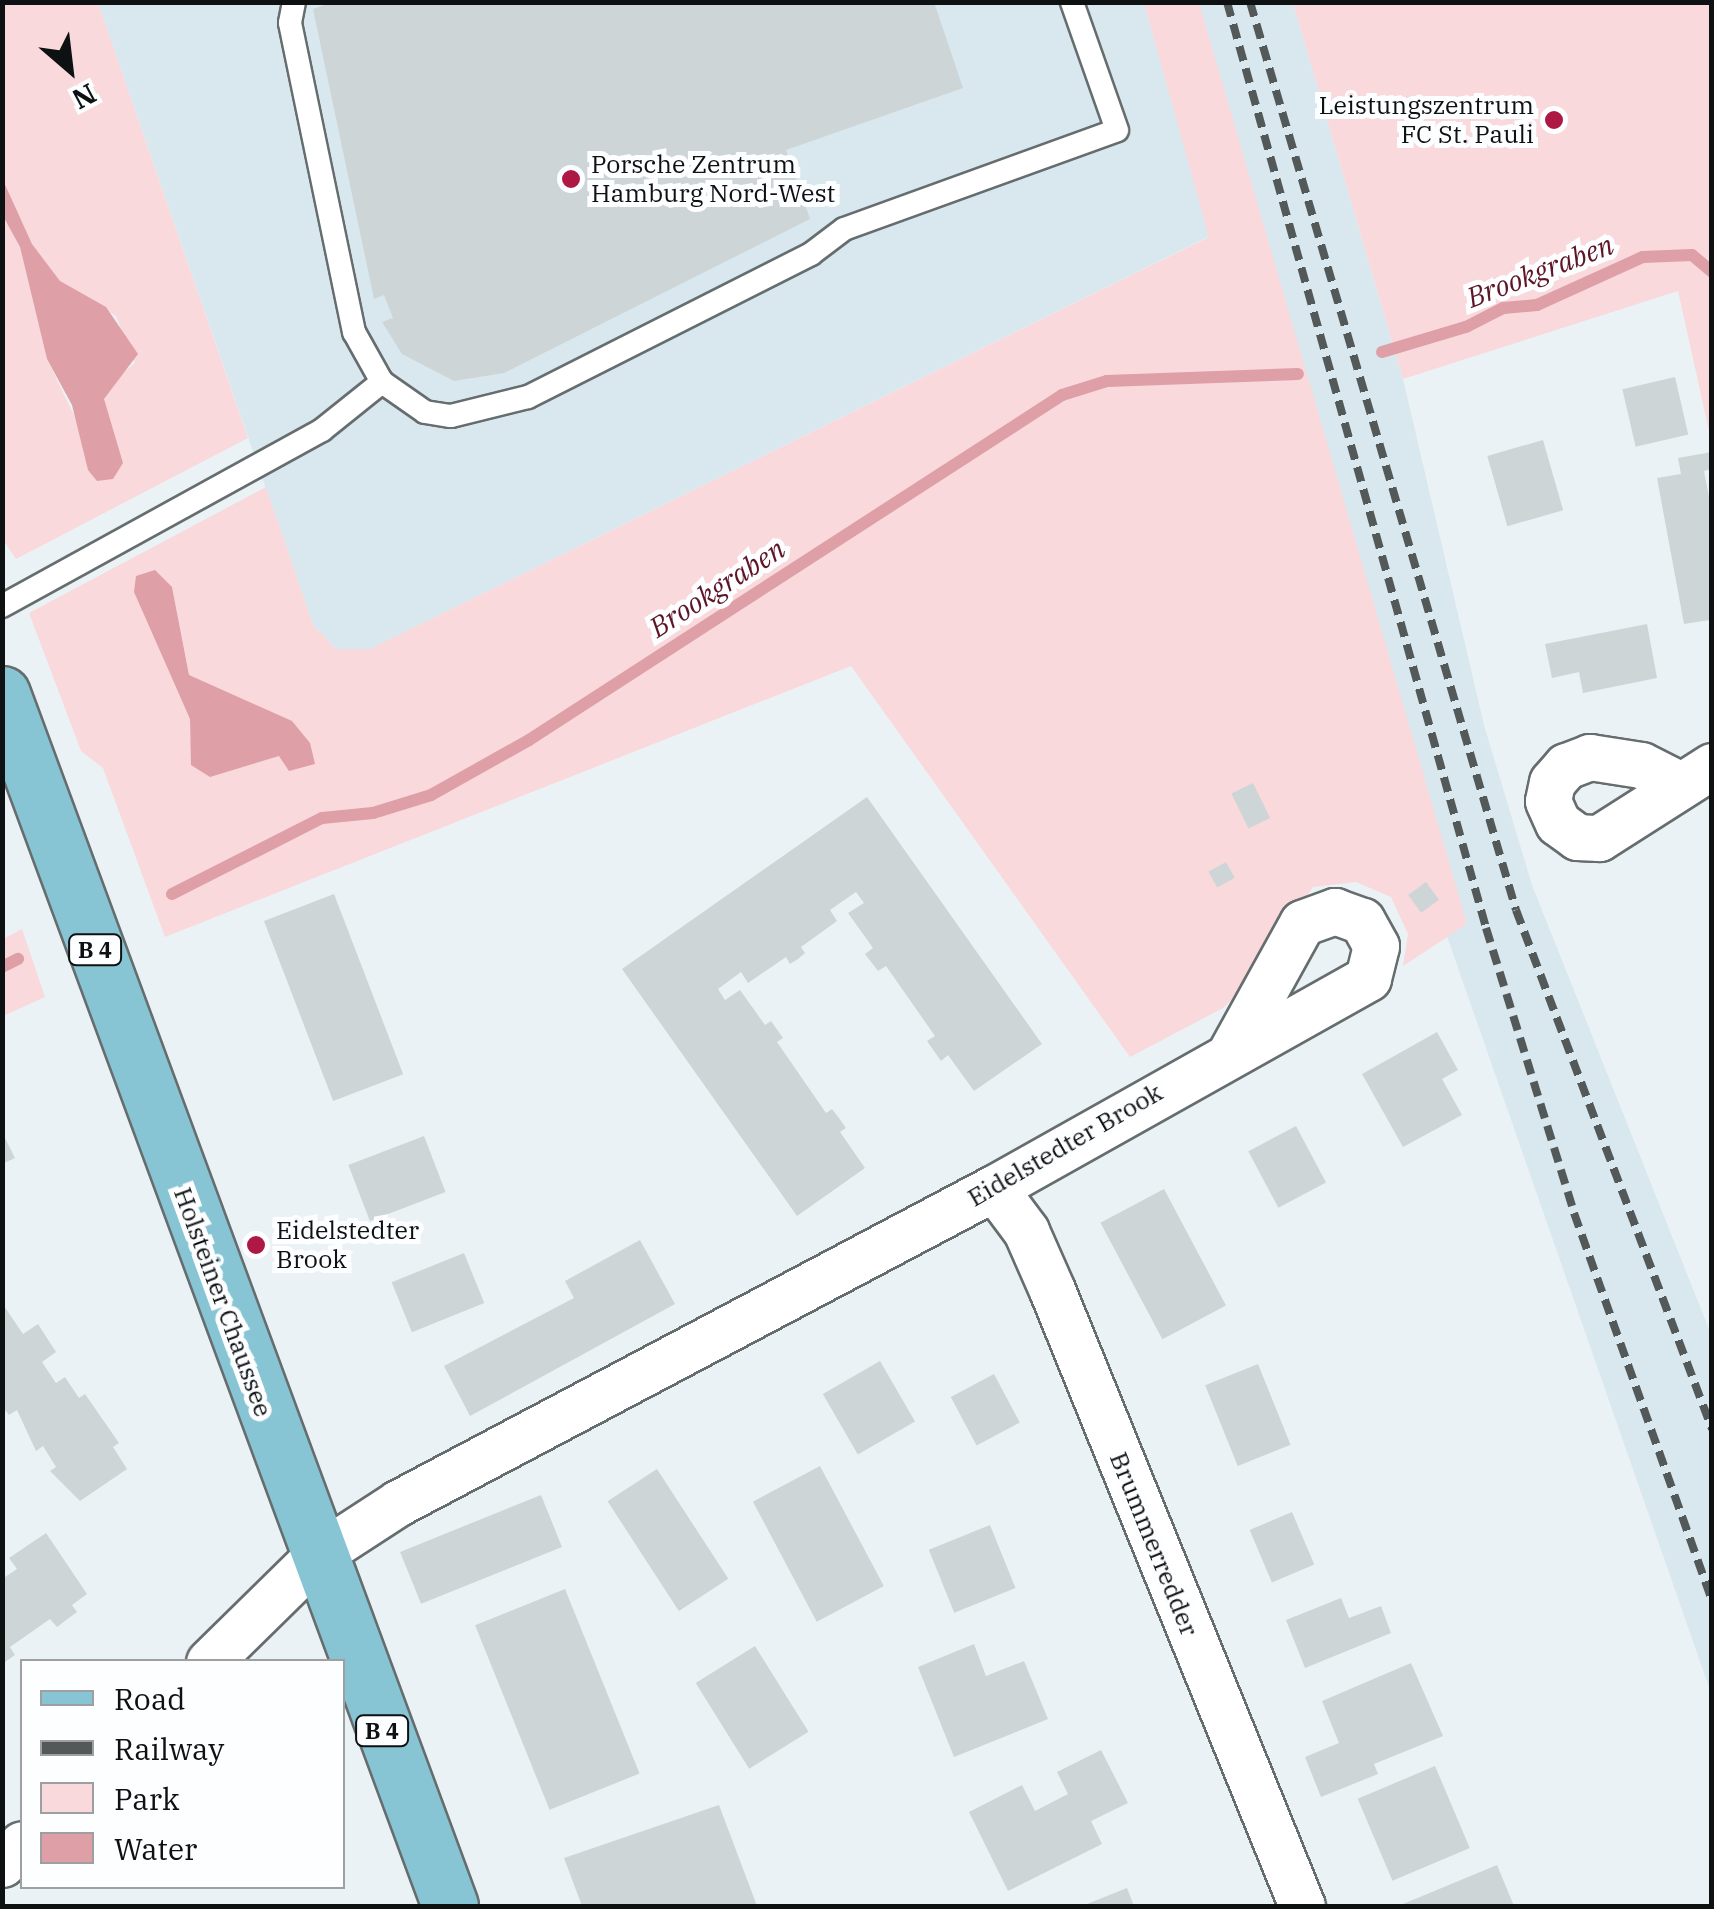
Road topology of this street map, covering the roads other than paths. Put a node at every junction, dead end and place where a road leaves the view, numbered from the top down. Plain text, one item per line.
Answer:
1 (294, 2) edge
2 (1072, 2) edge
3 (382, 382) junction
4 (2, 606) edge
5 (2, 694) edge
6 (1232, 1050) dead end
7 (994, 1188) junction
8 (318, 1555) junction
9 (212, 1659) edge
10 (20, 1846) edge
11 (2, 1864) edge
12 (450, 1906) edge
13 (1302, 1906) edge

1 - 3 lane
2 - 3 lane
3 - 4 lane
5 - 8 main road, Holsteiner Chaussee / B 4
6 - 7 street, Eidelstedter Brook
7 - 8 street, Eidelstedter Brook
7 - 13 street, Brummerredder
8 - 9 street, Eidelstedter Brook
8 - 12 main road, Holsteiner Chaussee / B 4
10 - 11 street

